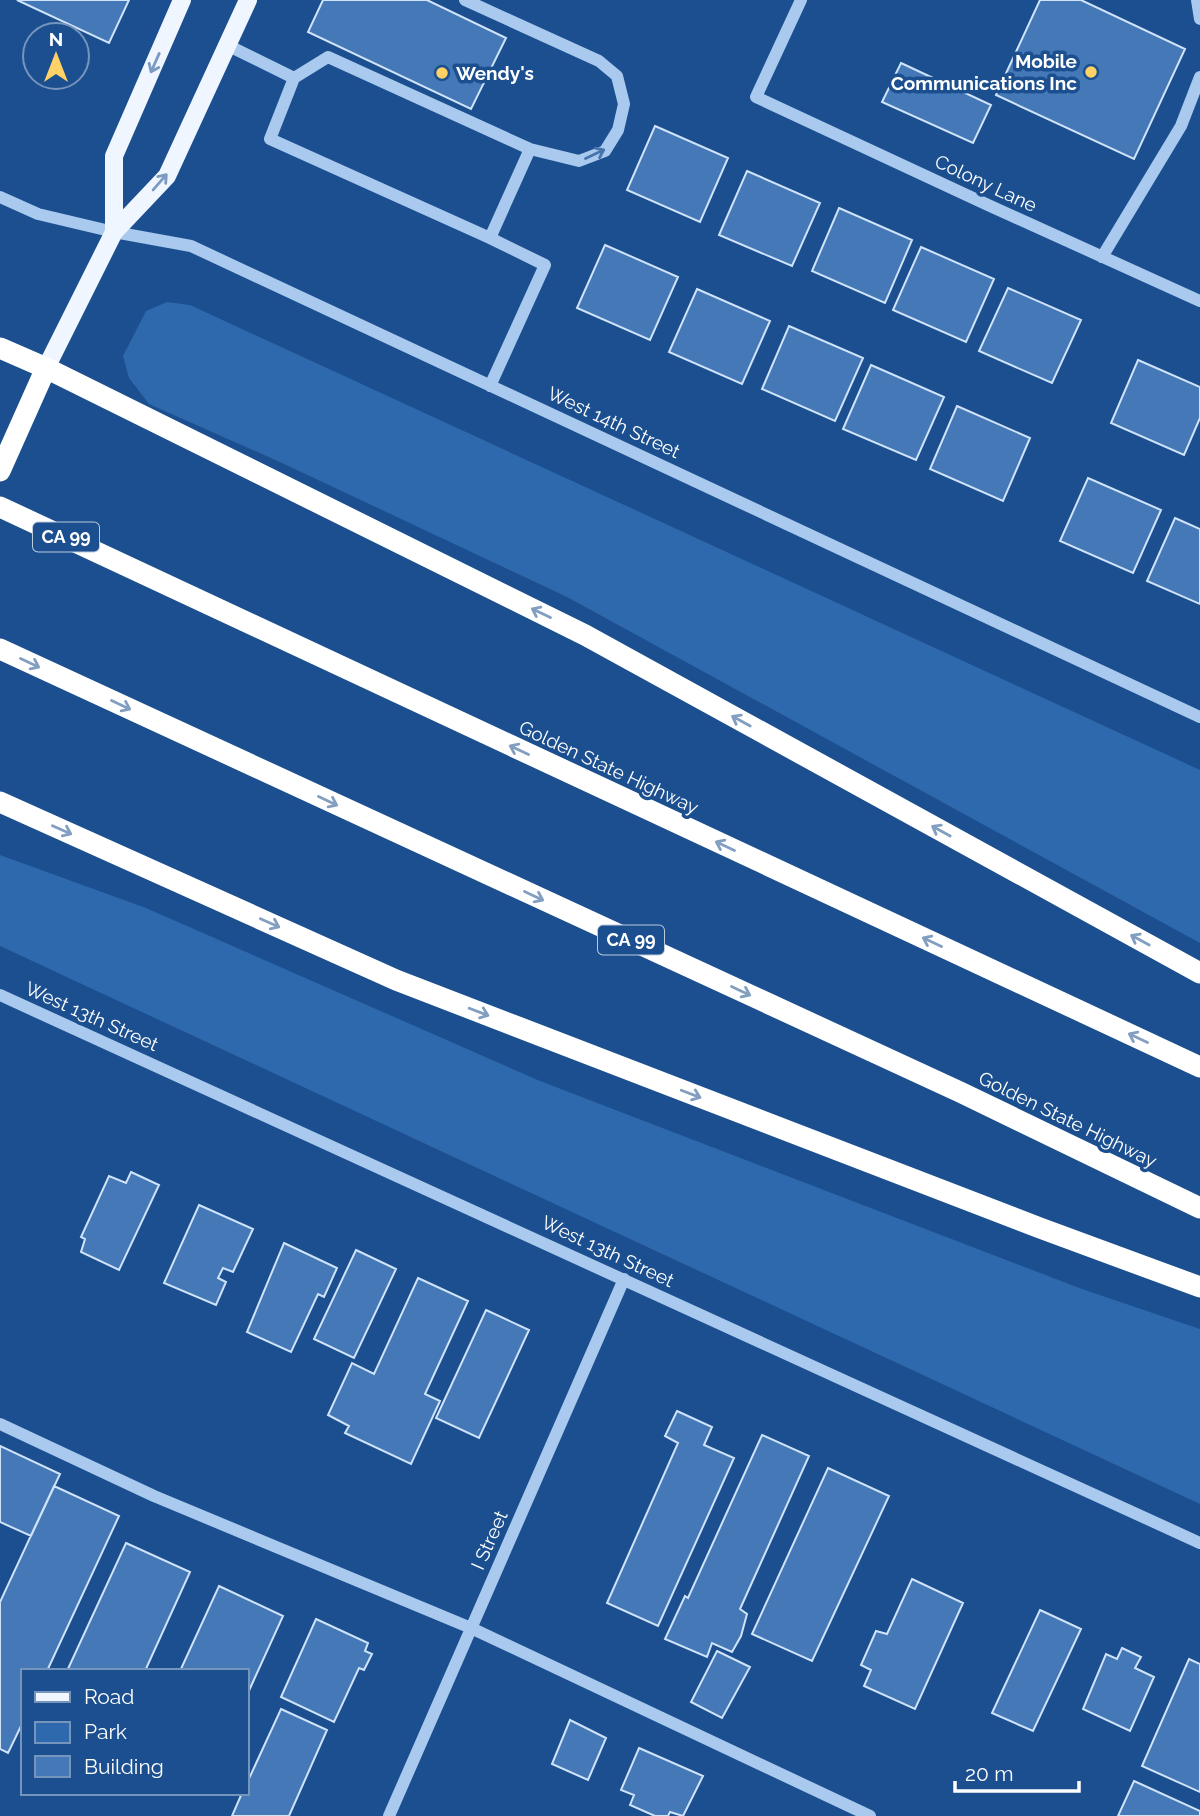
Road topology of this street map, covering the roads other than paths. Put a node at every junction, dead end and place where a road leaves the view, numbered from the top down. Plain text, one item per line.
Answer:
1 (182, 0) edge
2 (248, 0) edge
3 (465, 0) edge
4 (801, 0) edge
5 (1197, 0) edge
6 (1200, 19) edge
7 (228, 45) junction
8 (1200, 77) edge
9 (295, 78) junction
10 (530, 149) junction
11 (0, 197) edge
12 (114, 232) junction
13 (491, 238) junction
14 (1102, 257) junction
15 (1200, 301) edge
16 (0, 348) edge
17 (46, 368) junction
18 (491, 386) junction
19 (0, 471) edge
20 (0, 508) edge
21 (0, 649) edge
22 (1200, 717) edge
23 (0, 802) edge
24 (1200, 973) edge
25 (0, 995) edge
26 (1200, 1067) edge
27 (1200, 1208) edge
28 (624, 1279) junction
29 (1200, 1287) edge
30 (0, 1424) edge
31 (1200, 1543) edge
32 (471, 1628) junction
33 (389, 1816) edge
34 (870, 1816) edge

1 -> 12 main road
2 - 7 main road
10 -> 3 street
4 - 14 street, Colony Lane
5 - 6 street
7 - 9 street
12 -> 7 main road
8 - 14 street
9 - 10 street
9 - 13 street
10 - 13 street
11 - 12 street, West 14th Street
12 - 17 main road
12 - 18 street, West 14th Street
13 - 18 street
14 - 15 street, Colony Lane
16 - 17 highway
17 - 19 highway
24 -> 17 highway
18 - 22 street, West 14th Street
26 -> 20 highway, Golden State Highway / CA 99
21 -> 27 highway, Golden State Highway / CA 99
23 -> 29 highway
25 - 28 street, West 13th Street
28 - 31 street, West 13th Street
28 - 32 street, I Street
30 - 32 street
32 - 33 street, I Street
32 - 34 street

